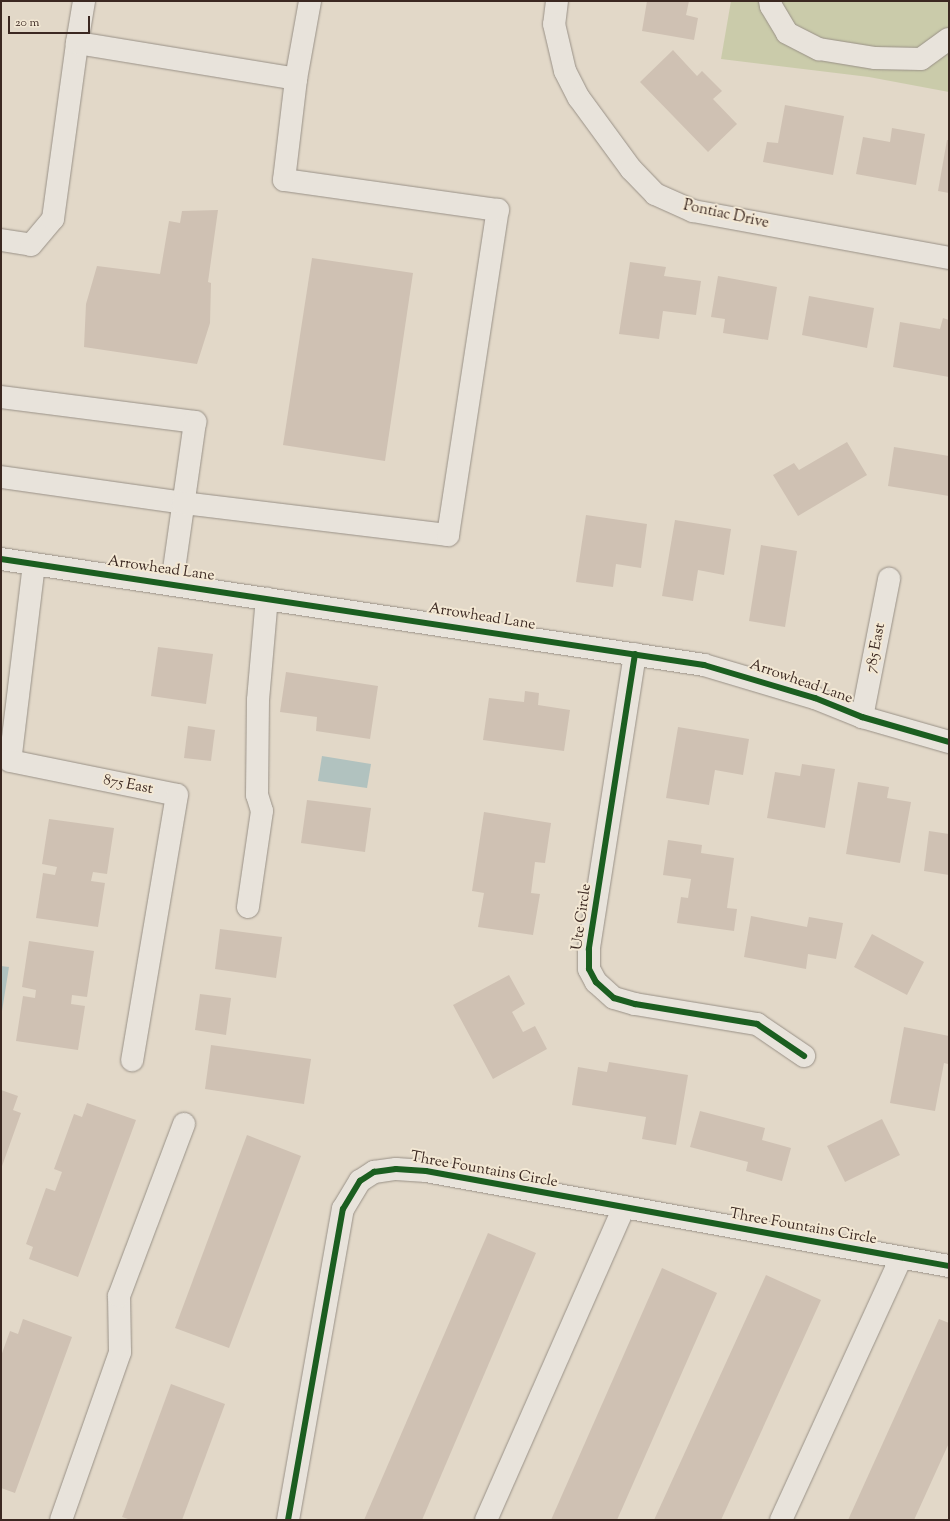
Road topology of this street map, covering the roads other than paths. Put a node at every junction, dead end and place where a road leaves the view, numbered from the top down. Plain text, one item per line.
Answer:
1 (84, 1) edge
2 (310, 1) edge
3 (558, 1) edge
4 (770, 1) edge
5 (949, 39) edge
6 (77, 43) junction
7 (296, 79) junction
8 (1, 240) edge
9 (949, 258) edge
10 (1, 397) edge
11 (1, 478) edge
12 (183, 503) junction
13 (1, 560) edge
14 (34, 564) junction
15 (889, 579) dead end
16 (172, 583) junction
17 (267, 598) junction
18 (635, 654) junction
19 (862, 717) junction
20 (949, 742) edge
21 (248, 907) dead end
22 (804, 1056) dead end
23 (132, 1060) dead end
24 (184, 1124) dead end
25 (624, 1207) junction
26 (901, 1258) junction
27 (949, 1266) edge
28 (61, 1520) edge
29 (288, 1520) edge
30 (486, 1520) edge
31 (781, 1520) edge

1 - 6 street
2 - 7 street
3 - 9 street, Pontiac Drive
4 - 5 street
6 - 7 street
6 - 8 street
7 - 12 street
10 - 12 street
11 - 12 street
12 - 16 street
13 - 14 street, Arrowhead Lane
14 - 16 street, Arrowhead Lane
14 - 23 street, 875 East
15 - 19 street, 785 East
16 - 17 street, Arrowhead Lane
17 - 18 street, Arrowhead Lane
17 - 21 street
18 - 19 street, Arrowhead Lane
18 - 22 street, Ute Circle
19 - 20 street, Arrowhead Lane
24 - 28 street
25 - 26 street, Three Fountains Circle
25 - 29 street, Three Fountains Circle
25 - 30 street
26 - 27 street, Three Fountains Circle
26 - 31 street

